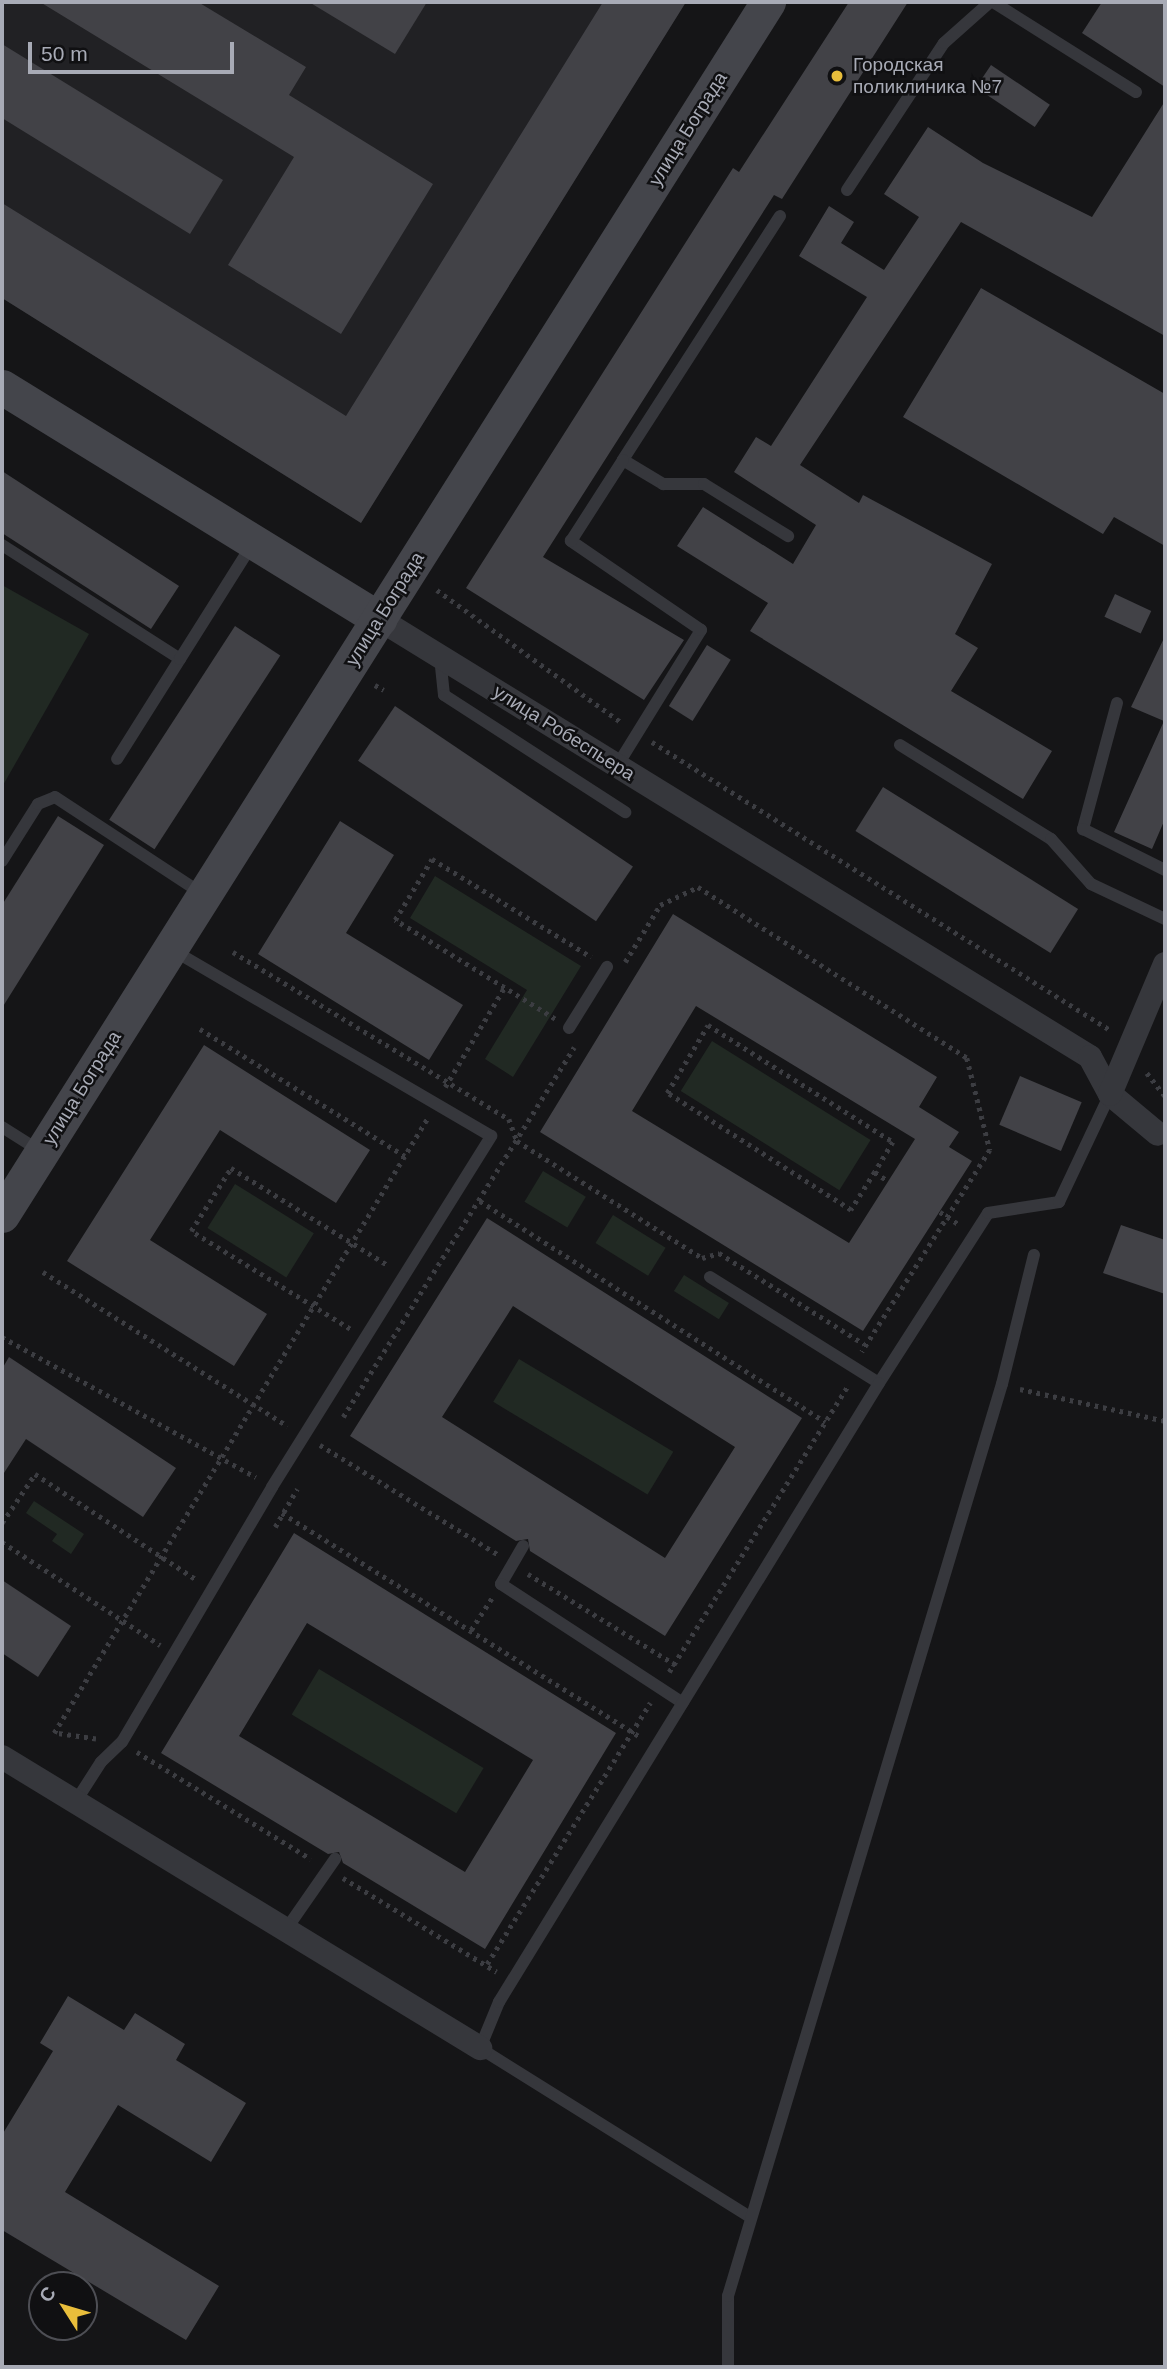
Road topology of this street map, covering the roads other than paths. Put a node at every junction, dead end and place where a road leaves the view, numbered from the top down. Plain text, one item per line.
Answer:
1 (768, 2) edge
2 (991, 2) edge
3 (1136, 92) dead end
4 (847, 190) dead end
5 (780, 216) dead end
6 (2, 387) edge
7 (623, 460) junction
8 (788, 536) dead end
9 (255, 540) junction
10 (2, 545) edge
11 (379, 619) junction
12 (440, 657) junction
13 (180, 659) junction
14 (1117, 703) dead end
15 (900, 745) dead end
16 (117, 759) dead end
17 (617, 766) junction
18 (625, 812) dead end
19 (2, 861) edge
20 (1165, 870) edge
21 (204, 895) junction
22 (1165, 919) edge
23 (170, 949) junction
24 (1165, 964) edge
25 (607, 967) road end
26 (569, 1028) road end
27 (1110, 1094) junction
28 (2, 1127) edge
29 (1162, 1135) edge
30 (42, 1152) junction
31 (2, 1215) edge
32 (1034, 1255) dead end
33 (710, 1277) dead end
34 (879, 1383) junction
35 (523, 1546) dead end
36 (683, 1703) junction
37 (2, 1757) edge
38 (76, 1801) junction
39 (331, 1863) road end
40 (285, 1931) junction
41 (480, 2048) junction
42 (750, 2217) junction
43 (727, 2367) edge

1 - 11 main road, улица Бограда
2 - 3 lane
2 - 4 lane
5 - 7 lane
6 - 9 main road, улица Робеспьера
7 - 8 lane
7 - 17 lane
9 - 11 main road, улица Робеспьера
9 - 13 lane
10 - 13 lane
11 - 12 street, улица Робеспьера
11 - 21 main road, улица Бограда
12 - 17 street, улица Робеспьера
12 - 18 lane
13 - 16 lane
14 - 20 lane
15 - 22 lane
17 - 27 street, улица Робеспьера
19 - 21 lane
21 - 23 main road, улица Бограда
23 - 30 main road, улица Бограда
23 - 38 lane
24 - 27 street
25 - 26 lane
27 - 29 street
27 - 34 lane
28 - 30 lane
30 - 31 main road, улица Бограда
32 - 42 lane
33 - 34 lane
34 - 36 lane
35 - 36 lane
36 - 41 lane
37 - 38 street
38 - 40 street
39 - 40 lane
40 - 41 street
41 - 42 lane
42 - 43 lane

